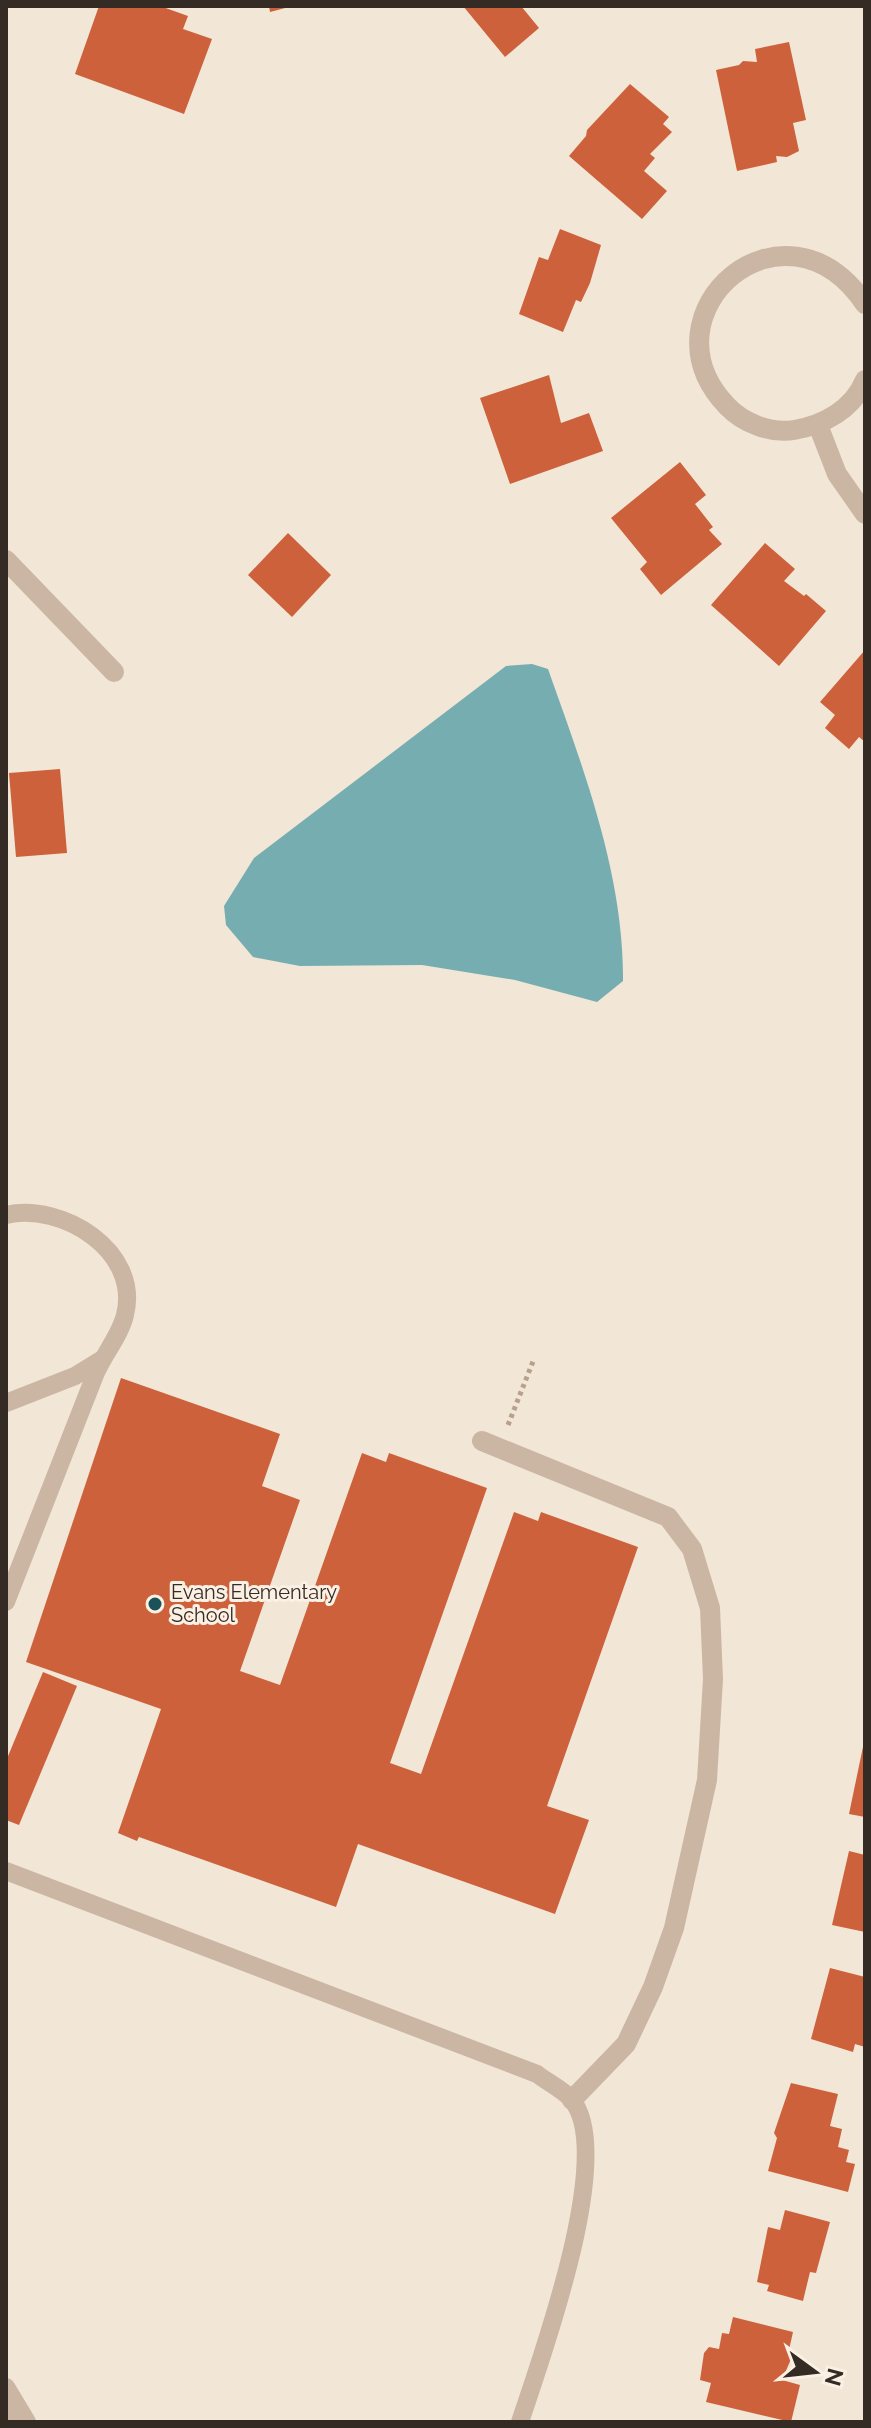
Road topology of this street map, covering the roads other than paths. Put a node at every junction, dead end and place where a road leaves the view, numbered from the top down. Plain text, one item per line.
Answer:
1 (865, 304) edge
2 (865, 380) edge
3 (818, 425) junction
4 (865, 514) edge
5 (6, 560) edge
6 (114, 672) dead end
7 (6, 1215) edge
8 (101, 1360) junction
9 (6, 1403) edge
10 (490, 1444) road end
11 (6, 1602) edge
12 (6, 1871) edge
13 (572, 2100) junction
14 (6, 2387) edge
15 (6, 2411) edge
16 (19, 2422) edge
17 (27, 2422) edge
18 (520, 2422) edge

1 - 3 street
2 - 3 street
3 - 4 street
5 - 6 street
7 - 8 lane
8 - 9 lane
8 - 11 lane
10 - 13 street
12 - 13 lane
13 - 18 lane
14 - 17 lane
15 - 16 street

